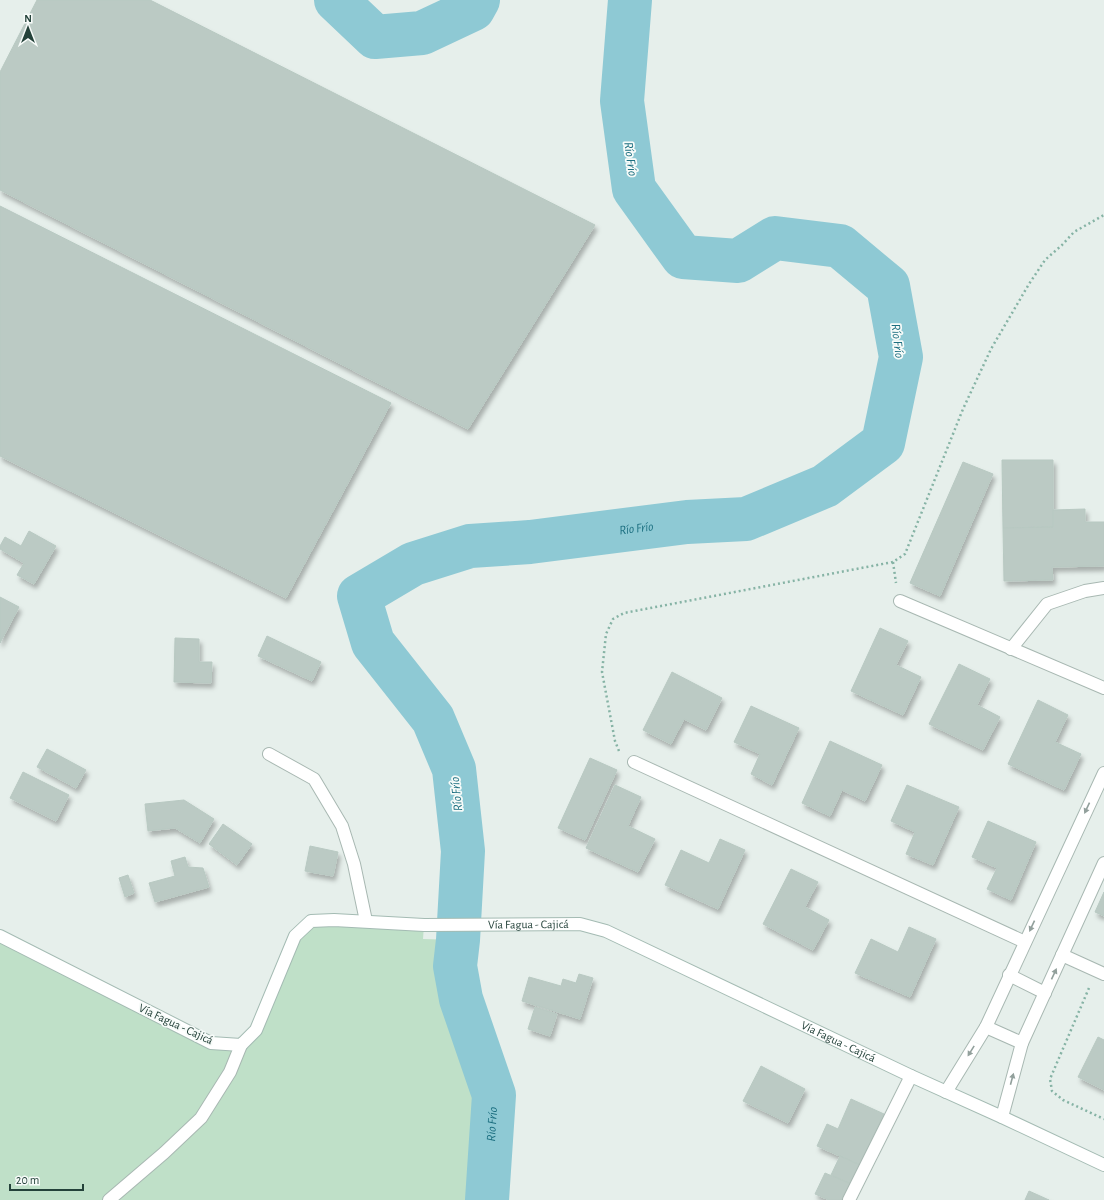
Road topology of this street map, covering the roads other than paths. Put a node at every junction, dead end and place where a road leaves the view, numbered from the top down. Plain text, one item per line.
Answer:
1 (1104, 588) edge
2 (900, 601) dead end
3 (1011, 649) junction
4 (1104, 688) edge
5 (270, 754) dead end
6 (634, 762) road end
7 (1104, 773) edge
8 (1104, 863) edge
9 (366, 922) junction
10 (0, 936) edge
11 (1025, 942) junction
12 (1062, 955) junction
13 (1100, 973) edge
14 (1010, 975) junction
15 (1044, 993) junction
16 (986, 1027) junction
17 (1022, 1043) junction
18 (241, 1045) junction
19 (911, 1076) junction
20 (946, 1092) junction
21 (1002, 1117) junction
22 (1104, 1165) edge
23 (109, 1200) edge
24 (849, 1200) edge

1 - 3 street
2 - 3 street
3 - 4 street
5 - 9 street
6 - 11 street
7 -> 11 street
8 - 12 street
9 - 18 street, Vía Fagua - Cajicá
9 - 19 street, Vía Fagua - Cajicá
10 - 18 street, Vía Fagua - Cajicá
11 - 14 street
12 - 13 street
15 -> 12 street
14 - 15 street
14 - 16 street
15 - 17 street
16 - 17 street
16 -> 20 street
21 -> 17 street
18 - 23 street
19 - 20 street, Vía Fagua - Cajicá
19 - 24 street
20 - 21 street, Vía Fagua - Cajicá
21 - 22 street, Vía Fagua - Cajicá

